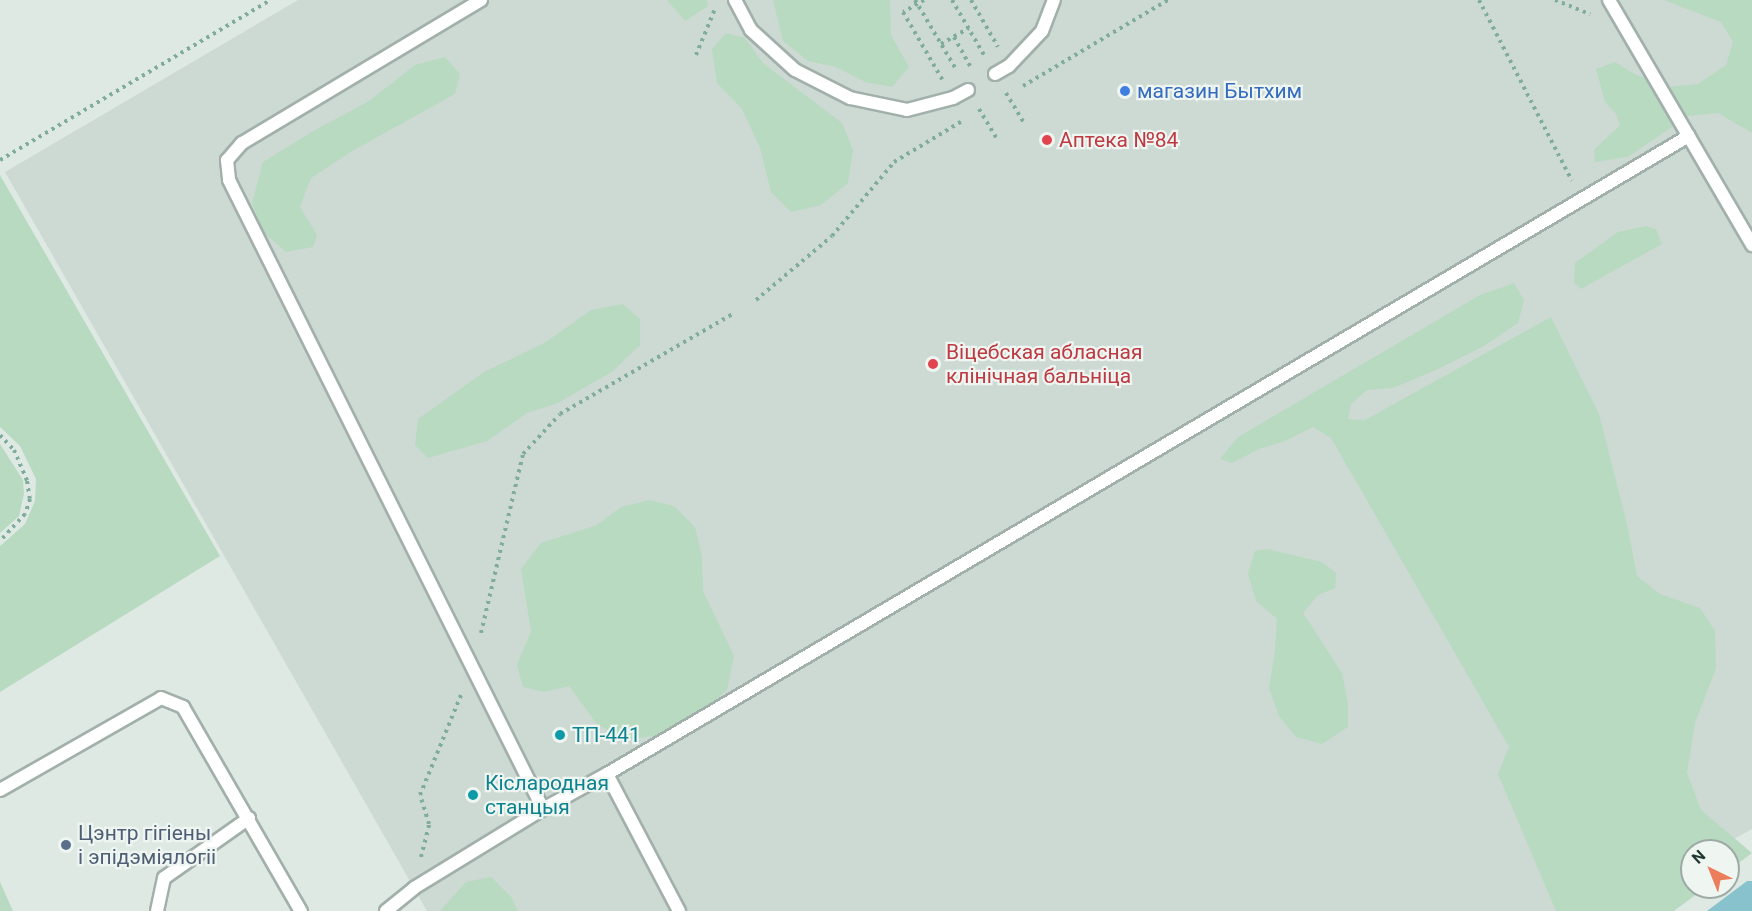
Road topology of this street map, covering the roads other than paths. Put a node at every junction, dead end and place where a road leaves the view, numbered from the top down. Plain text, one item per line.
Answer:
1 (481, 0) edge
2 (735, 0) edge
3 (1054, 0) edge
4 (1609, 0) edge
5 (995, 74) dead end
6 (968, 90) dead end
7 (1689, 136) junction
8 (1752, 245) edge
9 (608, 774) junction
10 (0, 790) edge
11 (543, 809) junction
12 (249, 818) junction
13 (157, 911) edge
14 (301, 911) edge
15 (386, 911) edge
16 (679, 911) edge

1 - 11 lane
2 - 6 lane
3 - 5 lane
4 - 7 lane
7 - 8 lane
7 - 9 lane
9 - 11 lane
9 - 16 lane
10 - 12 lane
11 - 15 lane
12 - 13 lane
12 - 14 lane

